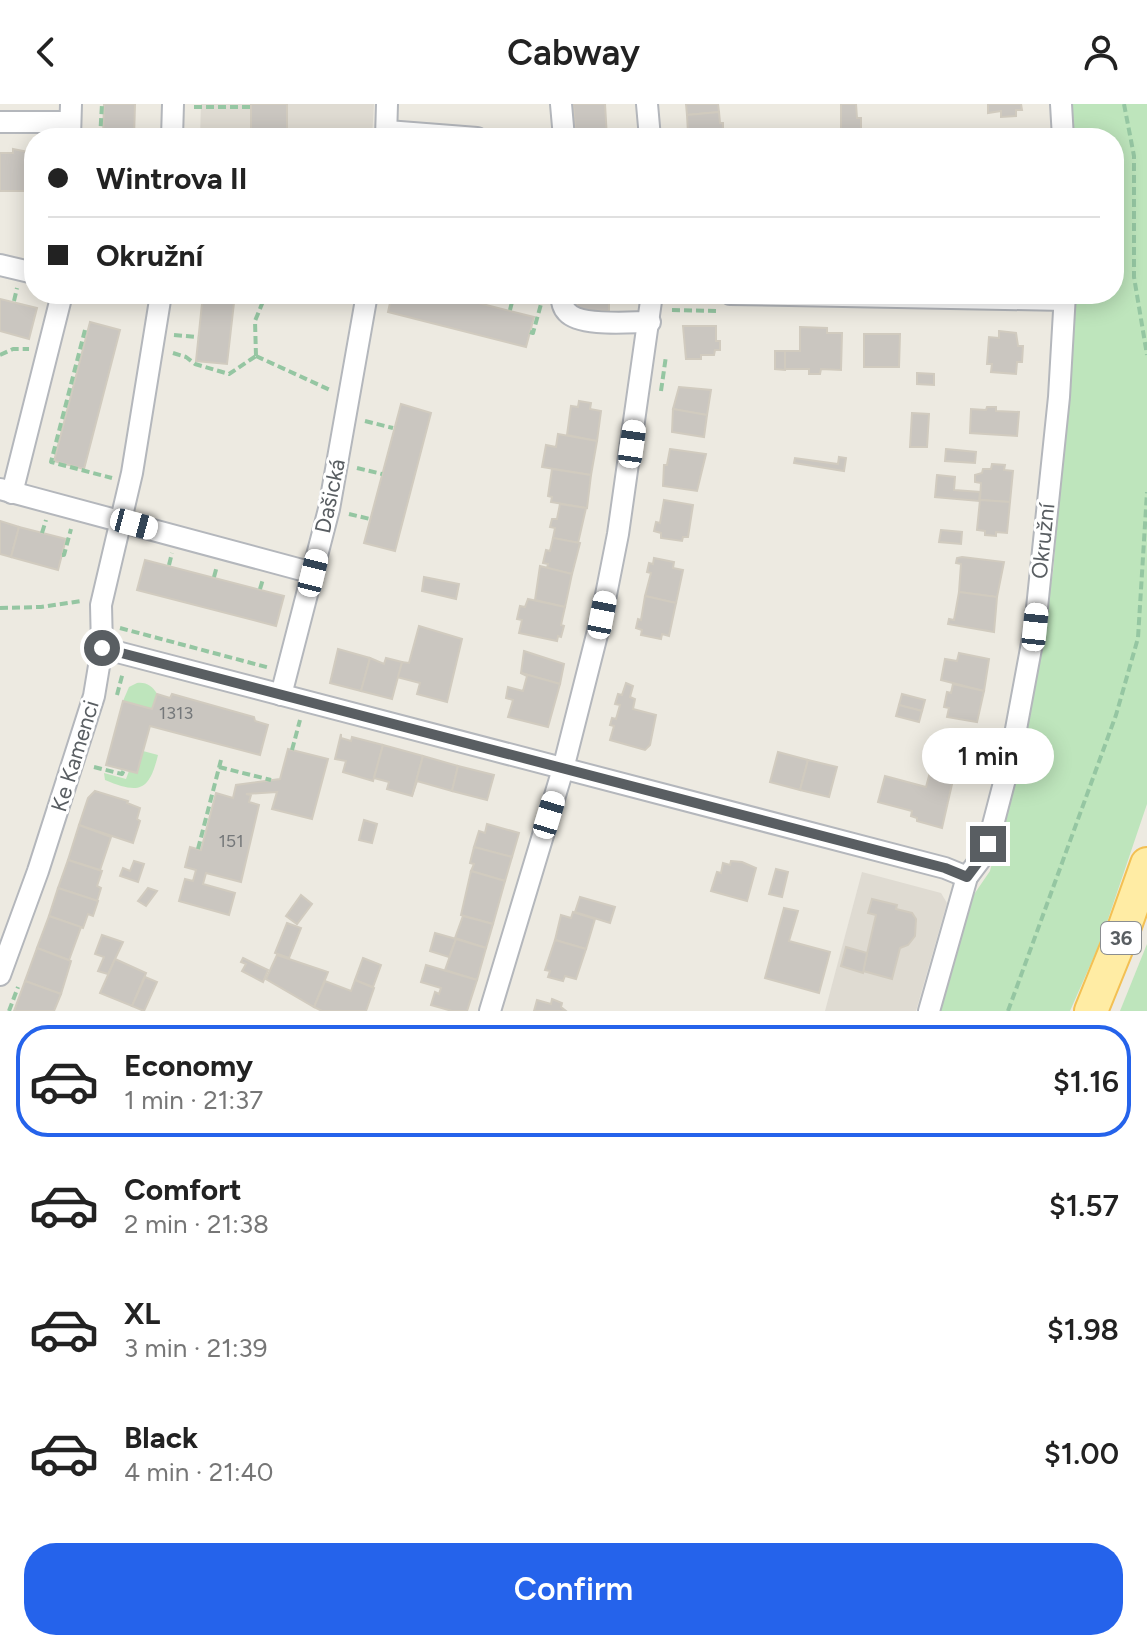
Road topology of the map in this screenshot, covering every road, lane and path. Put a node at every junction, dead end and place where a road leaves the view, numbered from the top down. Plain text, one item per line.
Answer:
1 (102, 104) edge
2 (173, 104) edge
3 (387, 104) edge
4 (561, 104) edge
5 (647, 104) edge
6 (1061, 104) edge
7 (1124, 104) edge
8 (201, 107) dead end
9 (251, 107) dead end
10 (70, 121) edge
11 (0, 122) edge
12 (101, 128) edge
13 (172, 128) edge
14 (386, 128) edge
15 (563, 128) edge
16 (649, 128) edge
17 (1062, 128) edge
18 (0, 265) edge
19 (24, 271) edge
20 (60, 304) edge
21 (160, 304) edge
22 (262, 304) edge
23 (365, 304) edge
24 (512, 304) edge
25 (541, 304) edge
26 (562, 304) edge
27 (651, 304) edge
28 (1065, 304) edge
29 (510, 310) dead end
30 (650, 322) junction
31 (85, 330) dead end
32 (530, 332) dead end
33 (168, 334) dead end
34 (198, 337) dead end
35 (165, 352) dead end
36 (49, 354) junction
37 (0, 355) edge
38 (1147, 355) edge
39 (256, 356) junction
40 (348, 408) junction
41 (393, 428) dead end
42 (338, 463) junction
43 (382, 474) dead end
44 (118, 479) dead end
45 (6, 491) edge
46 (1147, 492) edge
47 (76, 509) junction
48 (121, 521) junction
49 (62, 555) dead end
50 (313, 573) junction
51 (101, 605) junction
52 (0, 608) edge
53 (102, 648) junction
54 (281, 695) junction
55 (300, 720) dead end
56 (292, 750) dead end
57 (222, 756) dead end
58 (94, 767) dead end
59 (219, 767) junction
60 (563, 769) junction
61 (124, 770) dead end
62 (271, 780) dead end
63 (198, 849) dead end
64 (1147, 864) edge
65 (967, 877) junction
66 (0, 975) edge
67 (490, 1011) edge
68 (929, 1011) edge
69 (1008, 1011) edge
70 (1091, 1011) edge

1 - 12 path
2 - 13 street
3 - 14 street
4 - 15 street
5 - 16 street
6 - 17 street
7 - 38 path
8 - 9 path
10 - 11 street
18 - 19 street
20 - 36 street
21 - 48 street, Ke Kamenci
22 - 39 path
23 - 40 street, Dašická
24 - 29 path
25 - 32 path
26 - 30 street
27 - 30 street
28 - 65 street, Okružní
30 - 60 street
31 - 44 path
33 - 34 path
35 - 39 path
36 - 37 path
36 - 45 street
39 - 40 path
40 - 41 path
40 - 42 street, Dašická
42 - 43 path
42 - 50 street, Dašická
45 - 47 street
46 - 69 path
47 - 48 street
47 - 49 path
48 - 50 street
48 - 51 street, Ke Kamenci
50 - 54 street, Dašická
51 - 52 path
51 - 53 street, Ke Kamenci
53 - 54 street
53 - 66 street, Ke Kamenci
54 - 60 street
55 - 56 path
57 - 59 path
58 - 61 path
59 - 62 path
59 - 63 path
60 - 65 street
60 - 67 street
64 - 70 main road, 36
65 - 68 street, Okružní

